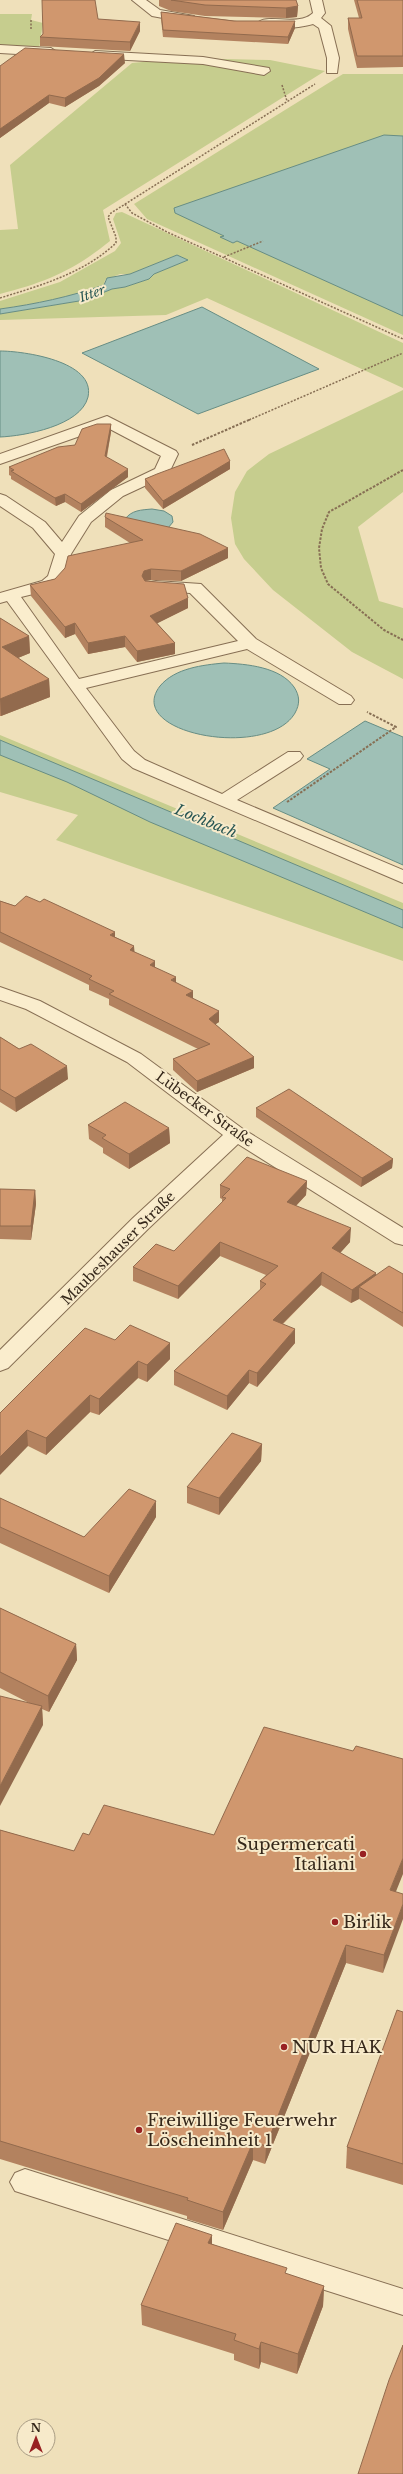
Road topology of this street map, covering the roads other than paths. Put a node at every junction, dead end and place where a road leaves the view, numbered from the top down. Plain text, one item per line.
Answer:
1 (138, 0) edge
2 (316, 0) edge
3 (313, 18) junction
4 (200, 19) edge
5 (251, 22) edge
6 (0, 49) edge
7 (65, 53) edge
8 (81, 54) edge
9 (332, 70) road end
10 (264, 71) dead end
11 (0, 459) edge
12 (0, 499) edge
13 (63, 554) junction
14 (151, 586) edge
15 (6, 596) edge
16 (250, 643) junction
17 (75, 685) junction
18 (345, 700) road end
19 (294, 756) dead end
20 (223, 801) junction
21 (403, 877) edge
22 (0, 993) edge
23 (236, 1134) junction
24 (403, 1238) edge
25 (0, 1363) edge
26 (25, 2182) dead end
27 (403, 2302) edge

1 - 4 street
2 - 3 street
3 - 5 street
3 - 9 street
6 - 7 street
8 - 10 street
11 - 13 street
12 - 13 street
13 - 15 street
14 - 16 street
15 - 17 street
16 - 17 street
16 - 18 street
17 - 20 street
19 - 20 street
20 - 21 street
22 - 23 street, Lübecker Straße
23 - 24 street, Lübecker Straße
23 - 25 street, Maubeshauser Straße
26 - 27 street

